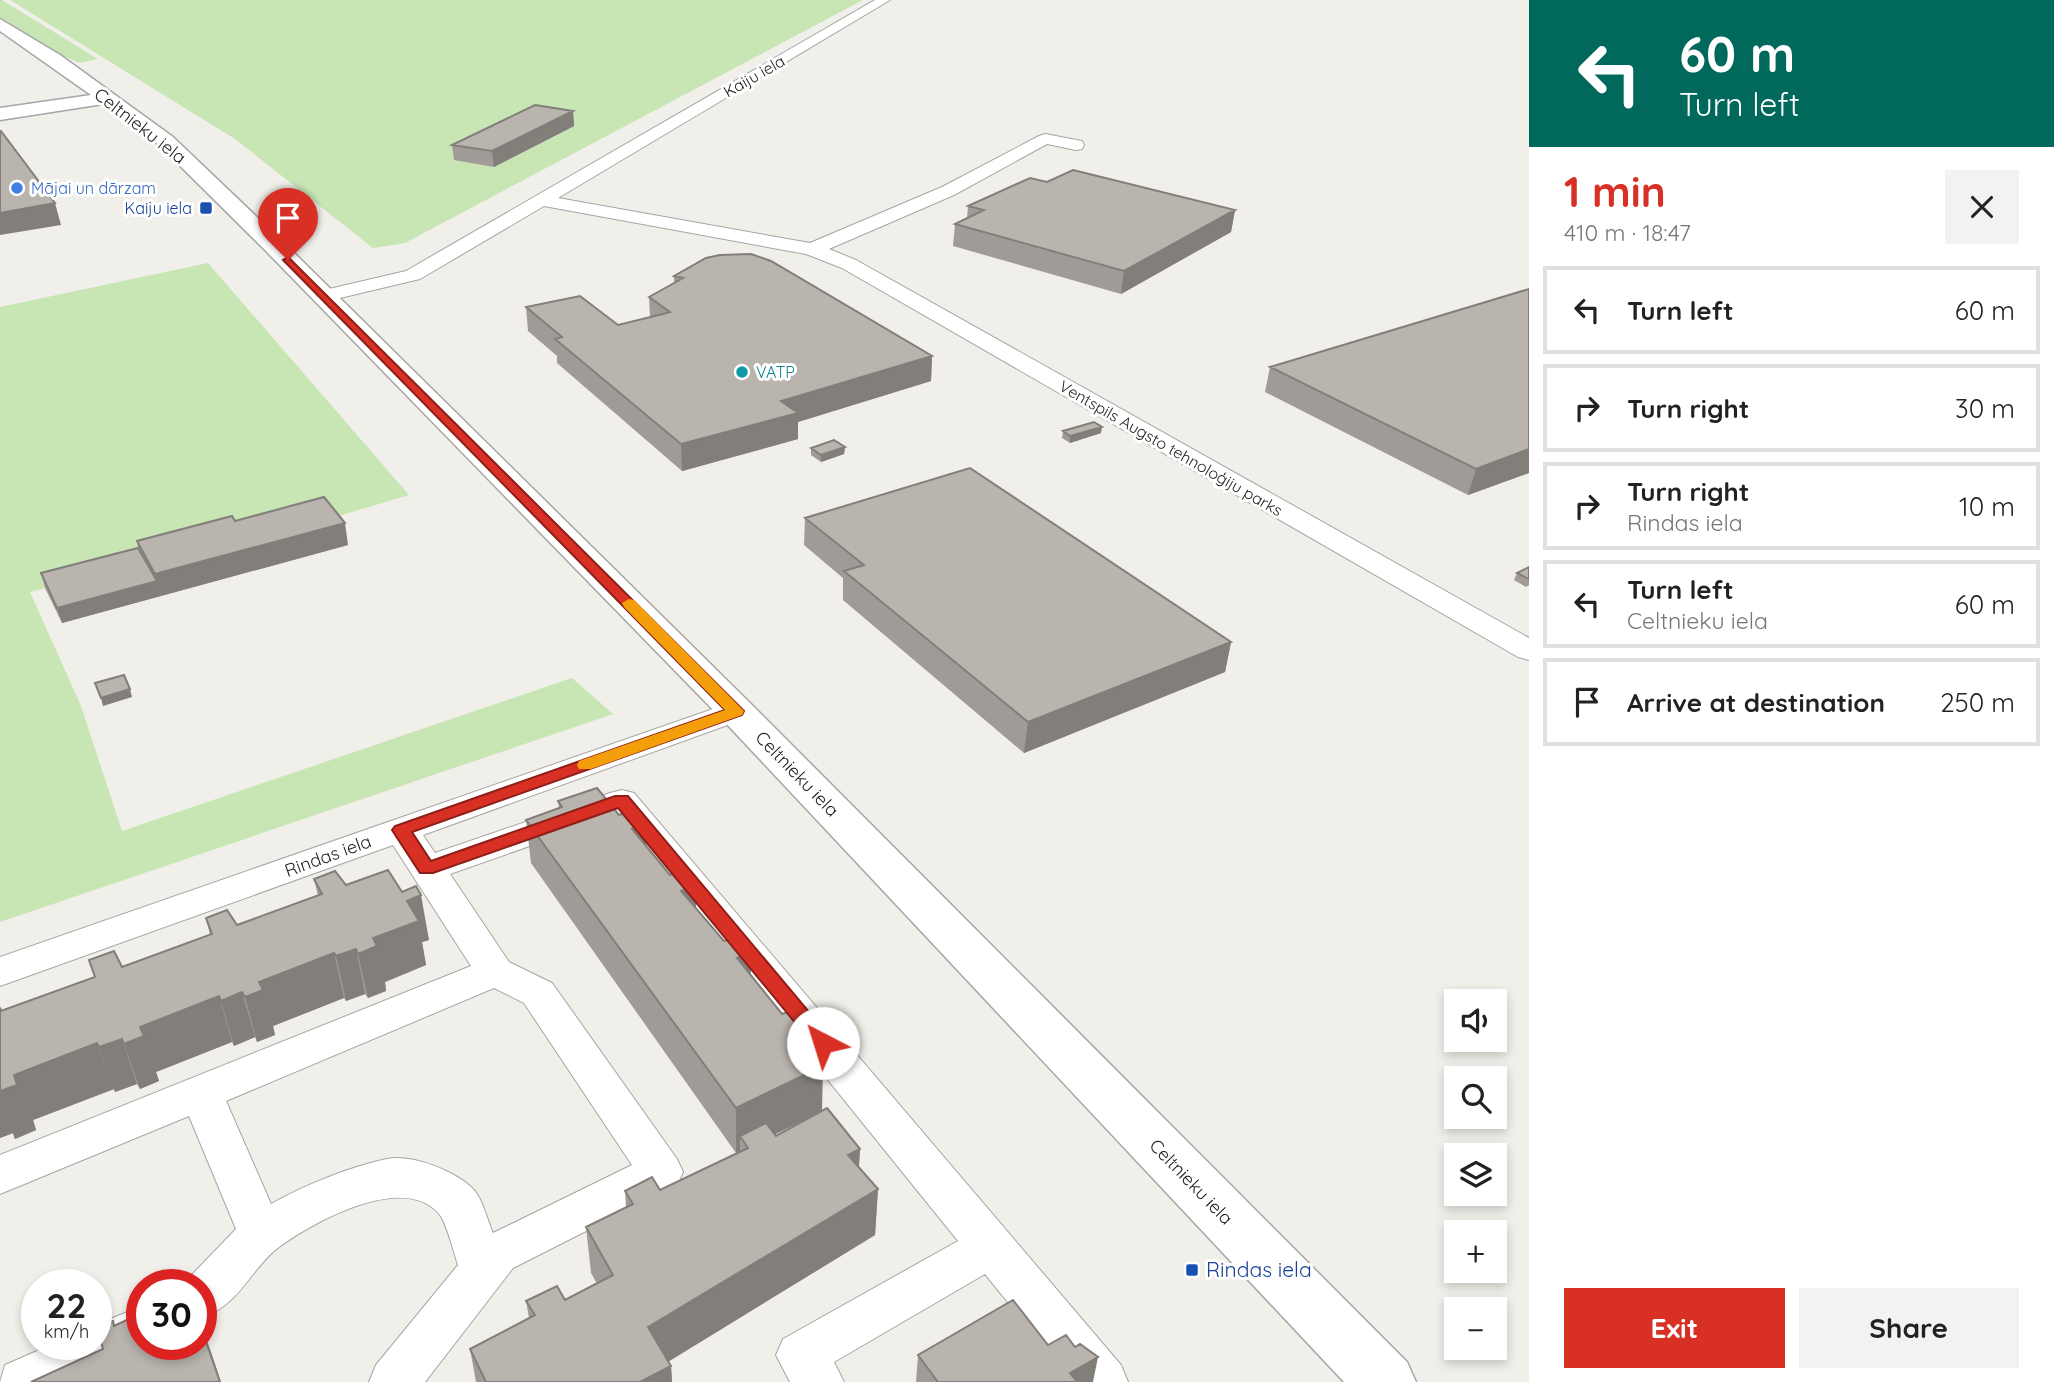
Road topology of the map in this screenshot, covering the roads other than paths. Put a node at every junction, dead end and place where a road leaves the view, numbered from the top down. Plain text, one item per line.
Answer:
1 (884, 0) edge
2 (0, 24) edge
3 (106, 98) junction
4 (0, 114) edge
5 (1076, 145) dead end
6 (540, 200) junction
7 (812, 249) junction
8 (323, 296) junction
9 (1529, 651) edge
10 (736, 711) junction
11 (401, 830) junction
12 (427, 869) junction
13 (0, 972) edge
14 (495, 972) junction
15 (201, 1093) junction
16 (0, 1175) edge
17 (261, 1234) junction
18 (992, 1246) junction
19 (484, 1271) junction
20 (217, 1284) edge
21 (126, 1335) edge
22 (23, 1382) edge
23 (394, 1382) edge
24 (819, 1382) edge
25 (1103, 1382) edge
26 (1385, 1382) edge

1 - 6 street, Kaiju iela
2 - 3 street, Celtnieku iela
3 - 4 street
3 - 8 street, Celtnieku iela
5 - 7 street
6 - 7 street, Ventspils Augsto tehnoloģiju parks
6 - 8 street, Kaiju iela
7 - 9 street, Ventspils Augsto tehnoloģiju parks
8 - 10 street, Celtnieku iela
10 - 11 street, Rindas iela
10 - 26 street, Celtnieku iela
11 - 12 street
11 - 13 street, Rindas iela
12 - 14 street
12 - 18 street
14 - 15 street
14 - 19 street
15 - 16 street
15 - 17 street
17 - 19 street
17 - 20 street
18 - 24 street
18 - 25 street
19 - 23 street
21 - 22 street

